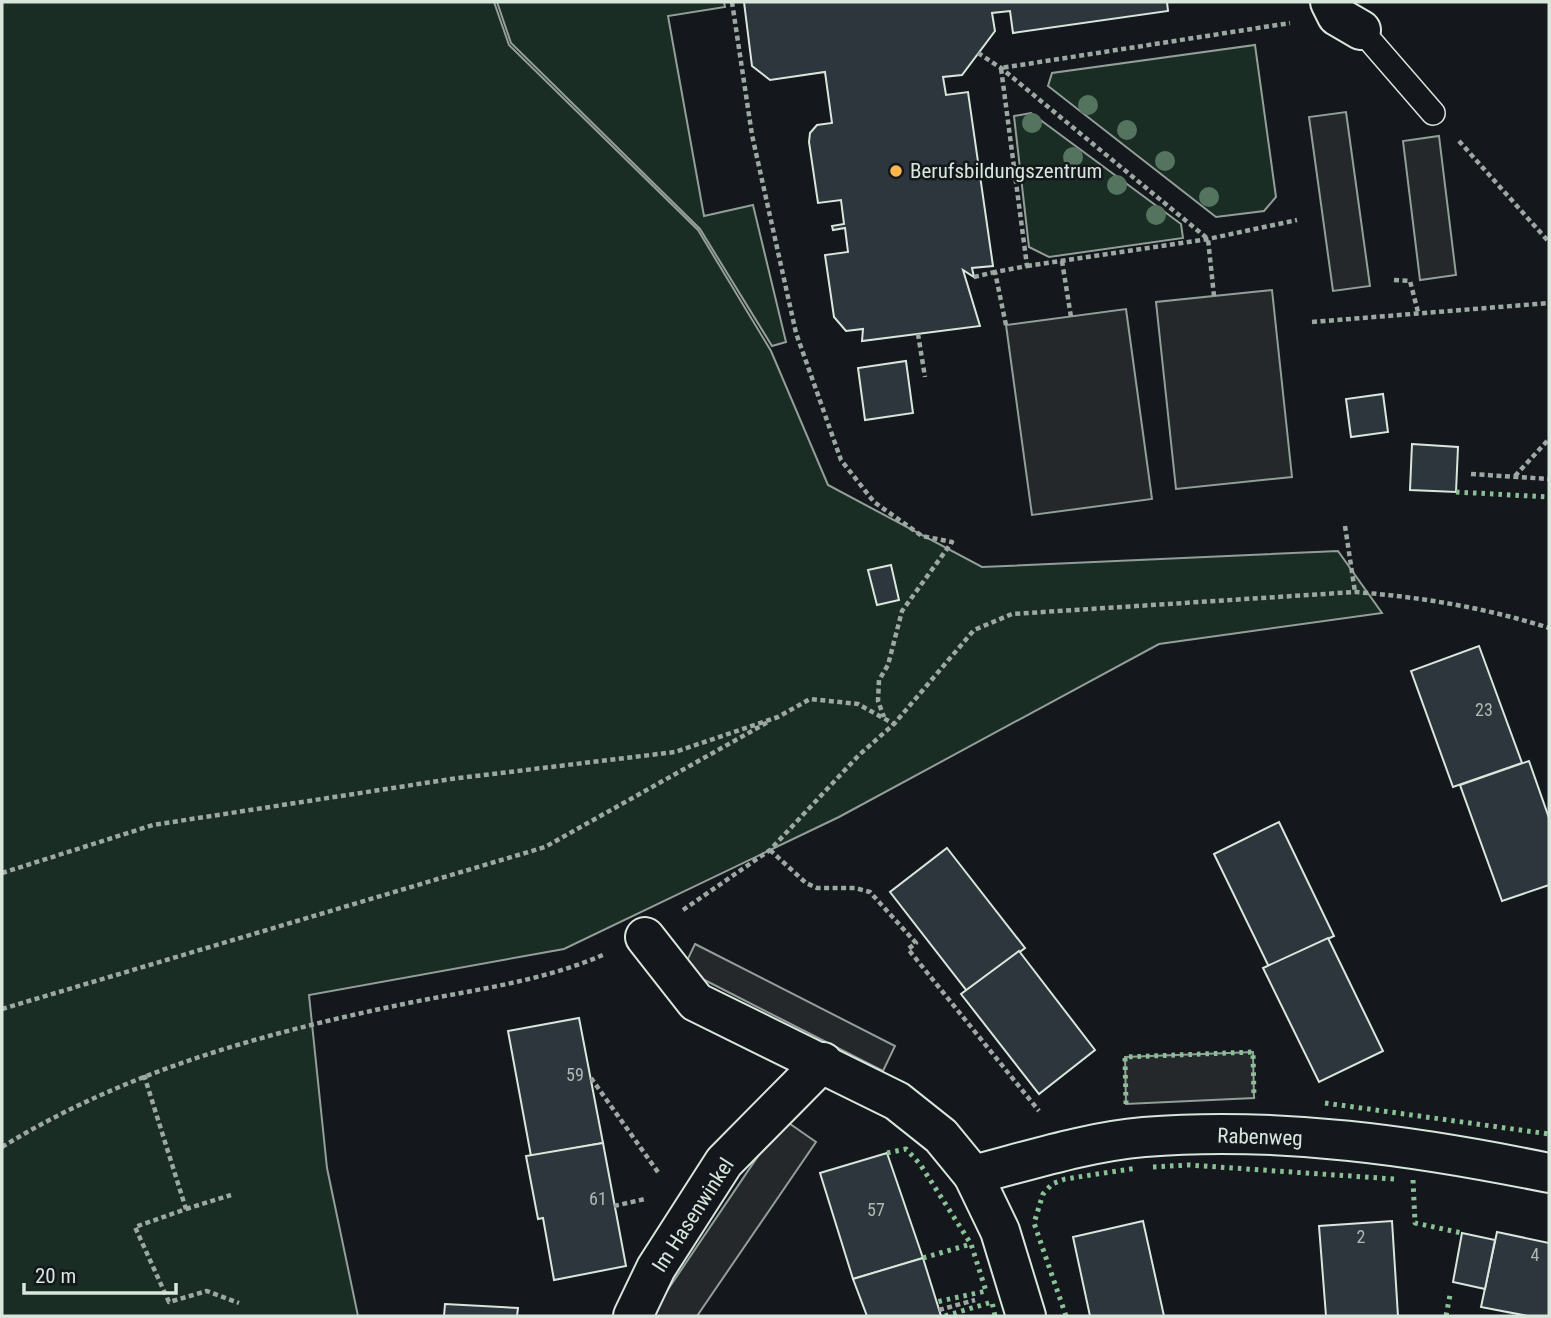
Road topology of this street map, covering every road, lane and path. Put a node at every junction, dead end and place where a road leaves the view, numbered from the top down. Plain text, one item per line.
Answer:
1 (732, 2) edge
2 (1330, 2) edge
3 (1253, 29) dead end
4 (1361, 30) joint
5 (978, 53) dead end
6 (1001, 68) junction
7 (1433, 113) joint
8 (1297, 220) dead end
9 (1208, 239) junction
10 (1549, 242) edge
11 (1062, 261) junction
12 (1027, 266) junction
13 (995, 272) junction
14 (974, 277) dead end
15 (1394, 280) dead end
16 (1214, 296) dead end
17 (1549, 303) edge
18 (1418, 312) junction
19 (1071, 317) dead end
20 (1312, 322) dead end
21 (1006, 325) dead end
22 (918, 334) dead end
23 (925, 377) dead end
24 (1549, 439) edge
25 (1471, 474) dead end
26 (1514, 477) junction
27 (1549, 479) edge
28 (1345, 526) dead end
29 (1355, 592) junction
30 (1549, 628) edge
31 (778, 717) junction
32 (884, 717) junction
33 (894, 724) junction
34 (770, 850) junction
35 (2, 873) edge
36 (645, 937) junction
37 (2, 1009) edge
38 (823, 1062) junction
39 (144, 1075) junction
40 (591, 1078) dead end
41 (2, 1147) edge
42 (1071, 1151) junction
43 (1549, 1173) edge
44 (973, 1175) junction
45 (231, 1195) dead end
46 (186, 1209) junction
47 (692, 1209) junction
48 (239, 1303) dead end
49 (633, 1316) edge
50 (1026, 1316) edge

1 - 32 path
2 - 4 street
3 - 6 path
4 - 7 lane
5 - 6 path
6 - 9 path
6 - 12 path
7 - 10 path
8 - 9 path
9 - 11 path
9 - 16 path
11 - 12 path
11 - 19 path
12 - 13 path
13 - 14 path
13 - 21 path
15 - 18 path
17 - 18 path
18 - 20 path
22 - 23 path
24 - 26 path
25 - 26 path
26 - 27 path
28 - 29 path
29 - 30 path
29 - 33 path
31 - 32 path
31 - 35 path
31 - 37 path
32 - 33 path
33 - 34 path
34 - 36 path
34 - 42 path
36 - 38 street
36 - 39 path
38 - 44 street
38 - 47 street, Im Hasenwinkel
39 - 41 path
39 - 46 path
40 - 47 path
42 - 43 street, Rabenweg
42 - 44 street, Rabenweg
44 - 50 street
45 - 46 path
46 - 48 path
47 - 49 street, Im Hasenwinkel

